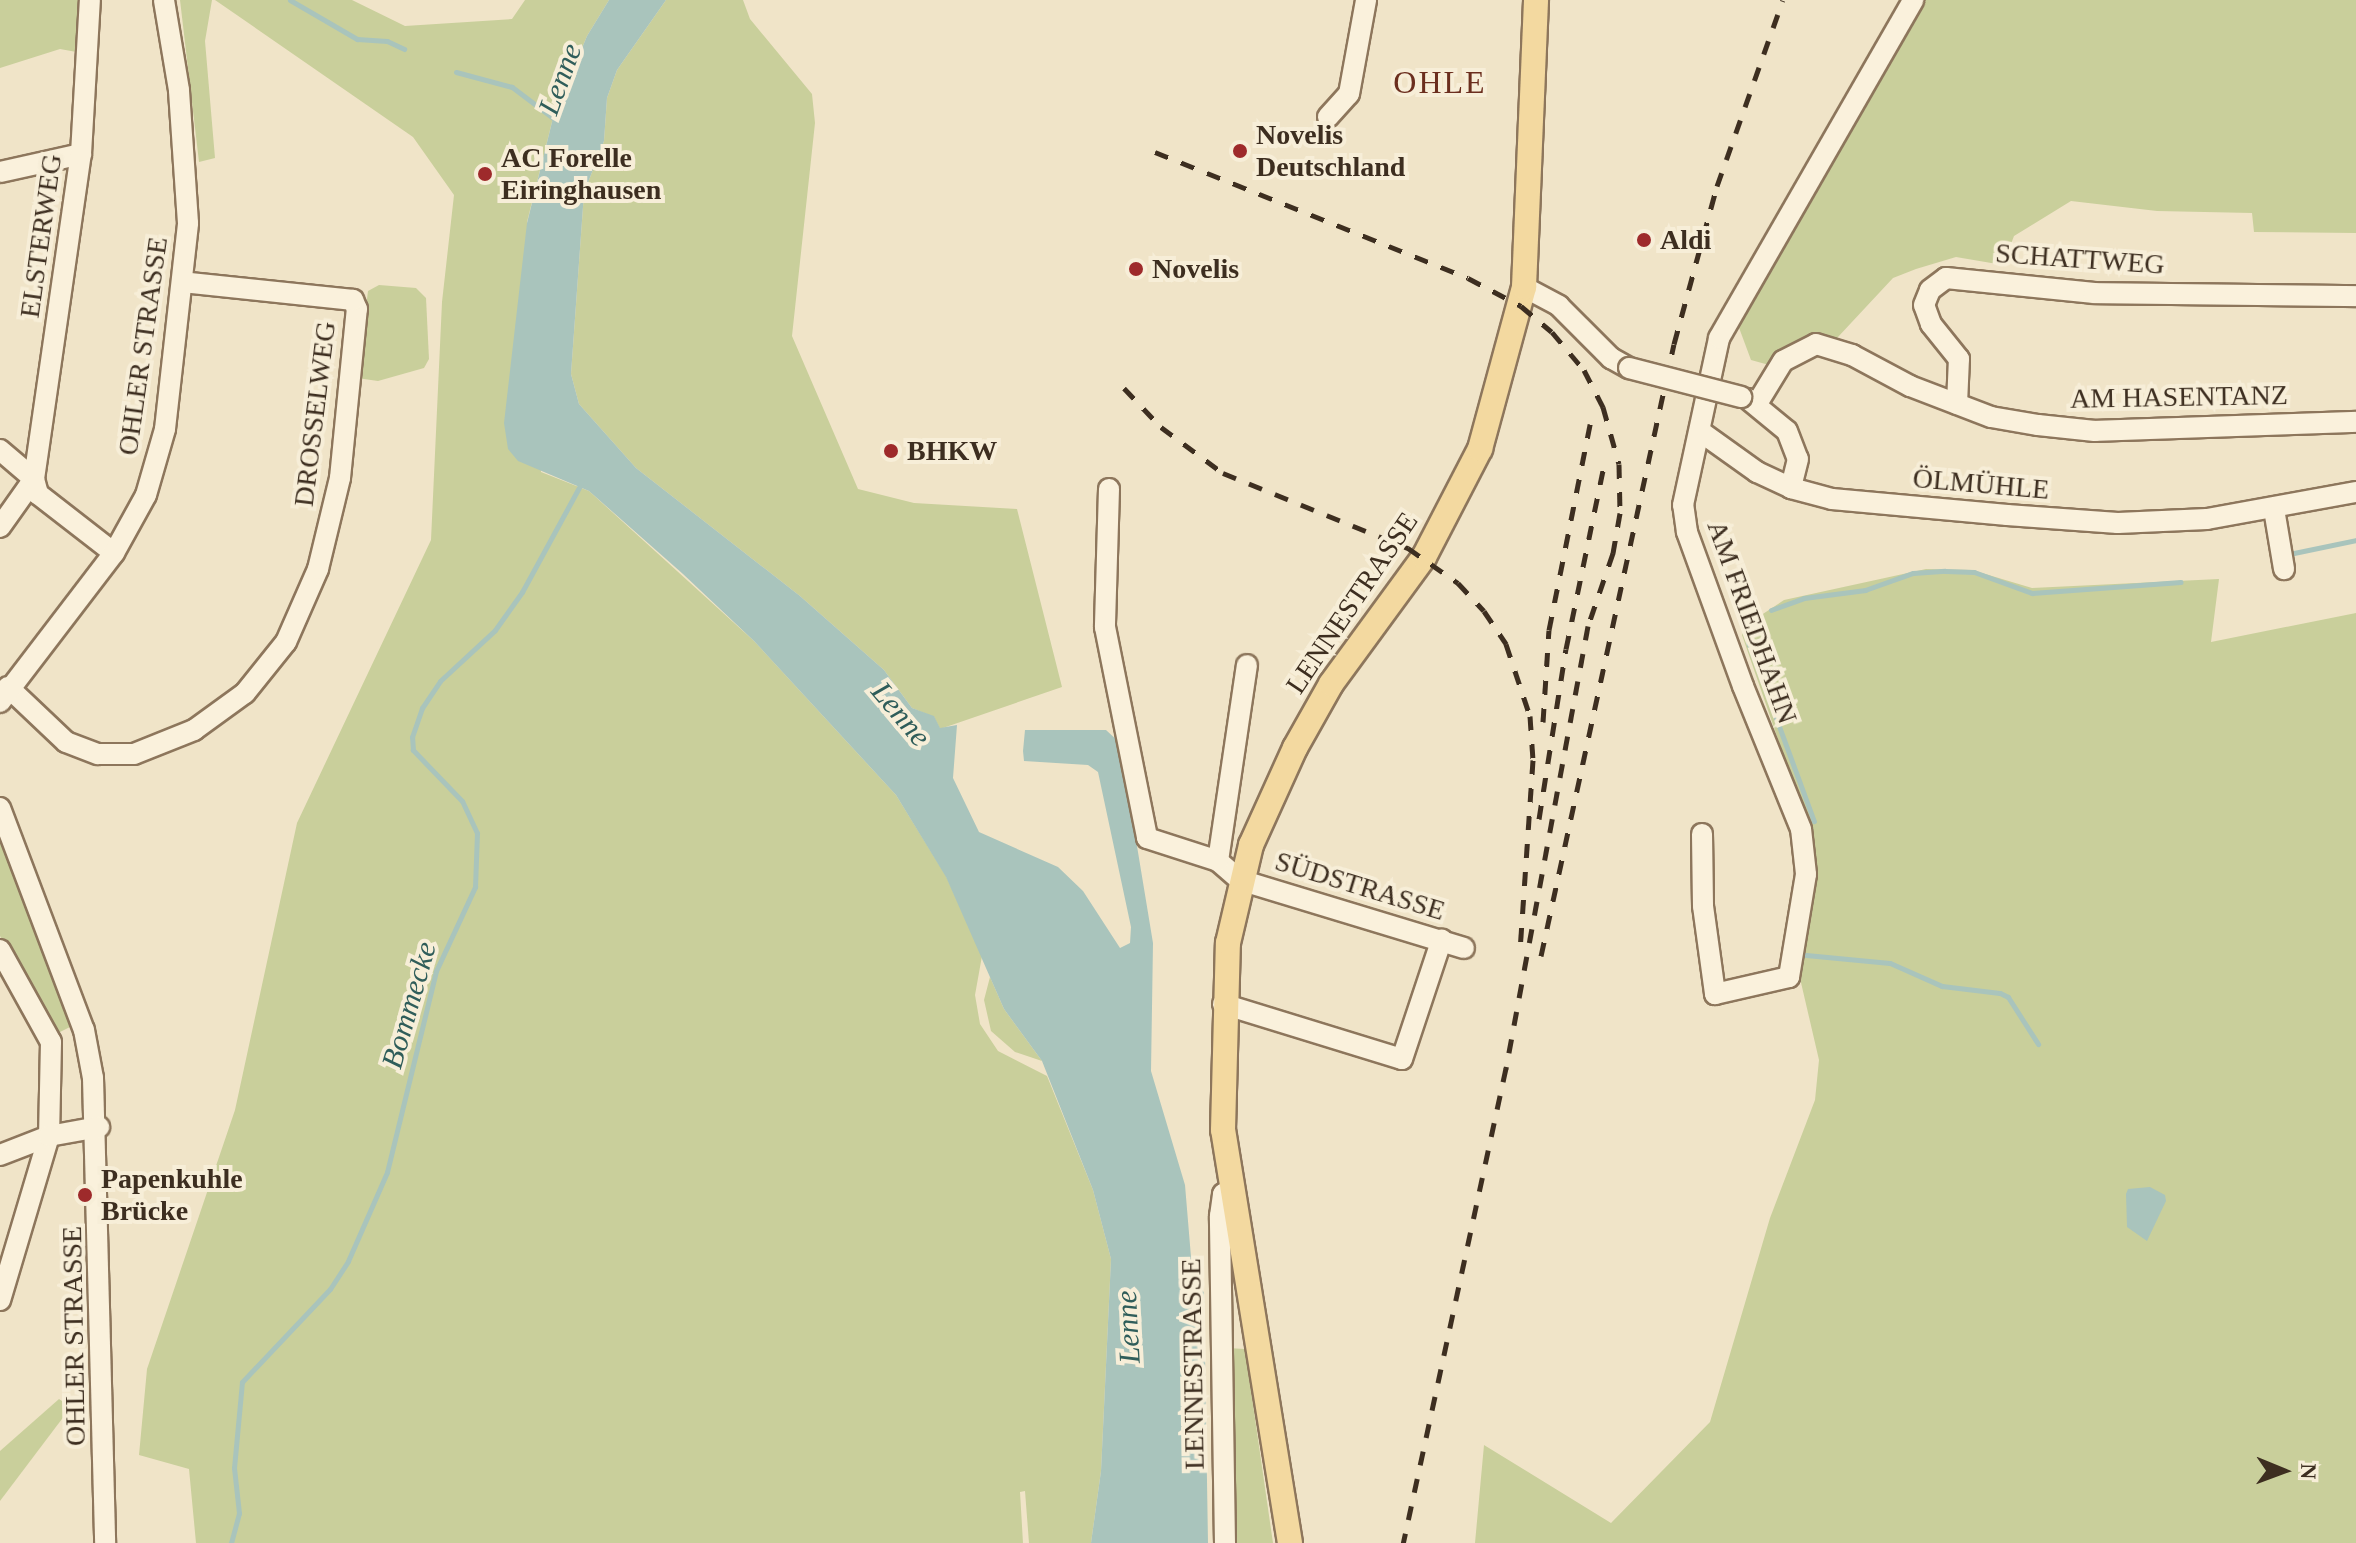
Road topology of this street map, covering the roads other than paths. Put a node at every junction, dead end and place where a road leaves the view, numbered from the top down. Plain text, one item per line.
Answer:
1 (90, 0) edge
2 (164, 0) edge
3 (1366, 0) edge
4 (1536, 0) edge
5 (1913, 0) edge
6 (1328, 117) dead end
7 (81, 154) junction
8 (0, 172) edge
9 (183, 282) junction
10 (1524, 287) junction
11 (2356, 296) edge
12 (1749, 399) junction
13 (1957, 404) junction
14 (2356, 422) edge
15 (1701, 432) junction
16 (0, 450) edge
17 (34, 479) junction
18 (1791, 488) junction
19 (1109, 489) dead end
20 (2356, 492) edge
21 (2274, 509) junction
22 (0, 527) edge
23 (114, 553) junction
24 (2284, 569) dead end
25 (1247, 665) dead end
26 (4, 694) edge
27 (0, 808) edge
28 (1702, 834) dead end
29 (1218, 861) junction
30 (1240, 880) junction
31 (1442, 939) junction
32 (1464, 948) dead end
33 (0, 950) edge
34 (1223, 1004) junction
35 (99, 1127) junction
36 (49, 1136) junction
37 (0, 1155) edge
38 (1231, 1190) junction
39 (0, 1300) edge
40 (105, 1543) edge
41 (1225, 1543) edge
42 (1290, 1543) edge

1 - 7 street, ELSTERWEG
2 - 9 street, OHLER STRASSE
3 - 6 street
4 - 10 main road, LENNESTRASSE
5 - 15 street, AM FRIEDHAHN
7 - 8 street
7 - 17 street, ELSTERWEG
9 - 23 street, OHLER STRASSE
9 - 26 street, DROSSELWEG
10 - 12 street, bridge
10 - 30 main road, LENNESTRASSE
11 - 13 street, SCHATTWEG
12 - 13 street, AM HASENTANZ
12 - 18 street
13 - 14 street, AM HASENTANZ
15 - 18 street, ÖLMÜHLE
15 - 28 street, AM FRIEDHAHN
16 - 17 street
17 - 22 street
17 - 23 street
18 - 21 street, ÖLMÜHLE
19 - 29 street
20 - 21 street, ÖLMÜHLE
21 - 24 street
23 - 26 street, OHLER STRASSE
25 - 29 street, LENNESTRASSE
27 - 35 street, OHLER STRASSE
29 - 30 street
30 - 31 street, SÜDSTRASSE
30 - 34 main road, LENNESTRASSE
31 - 32 street, SÜDSTRASSE
31 - 34 street
33 - 36 street
34 - 38 main road, LENNESTRASSE
35 - 36 street
35 - 40 street, OHLER STRASSE
36 - 37 street
36 - 39 street
38 - 41 street, LENNESTRASSE
38 - 42 main road, LENNESTRASSE

